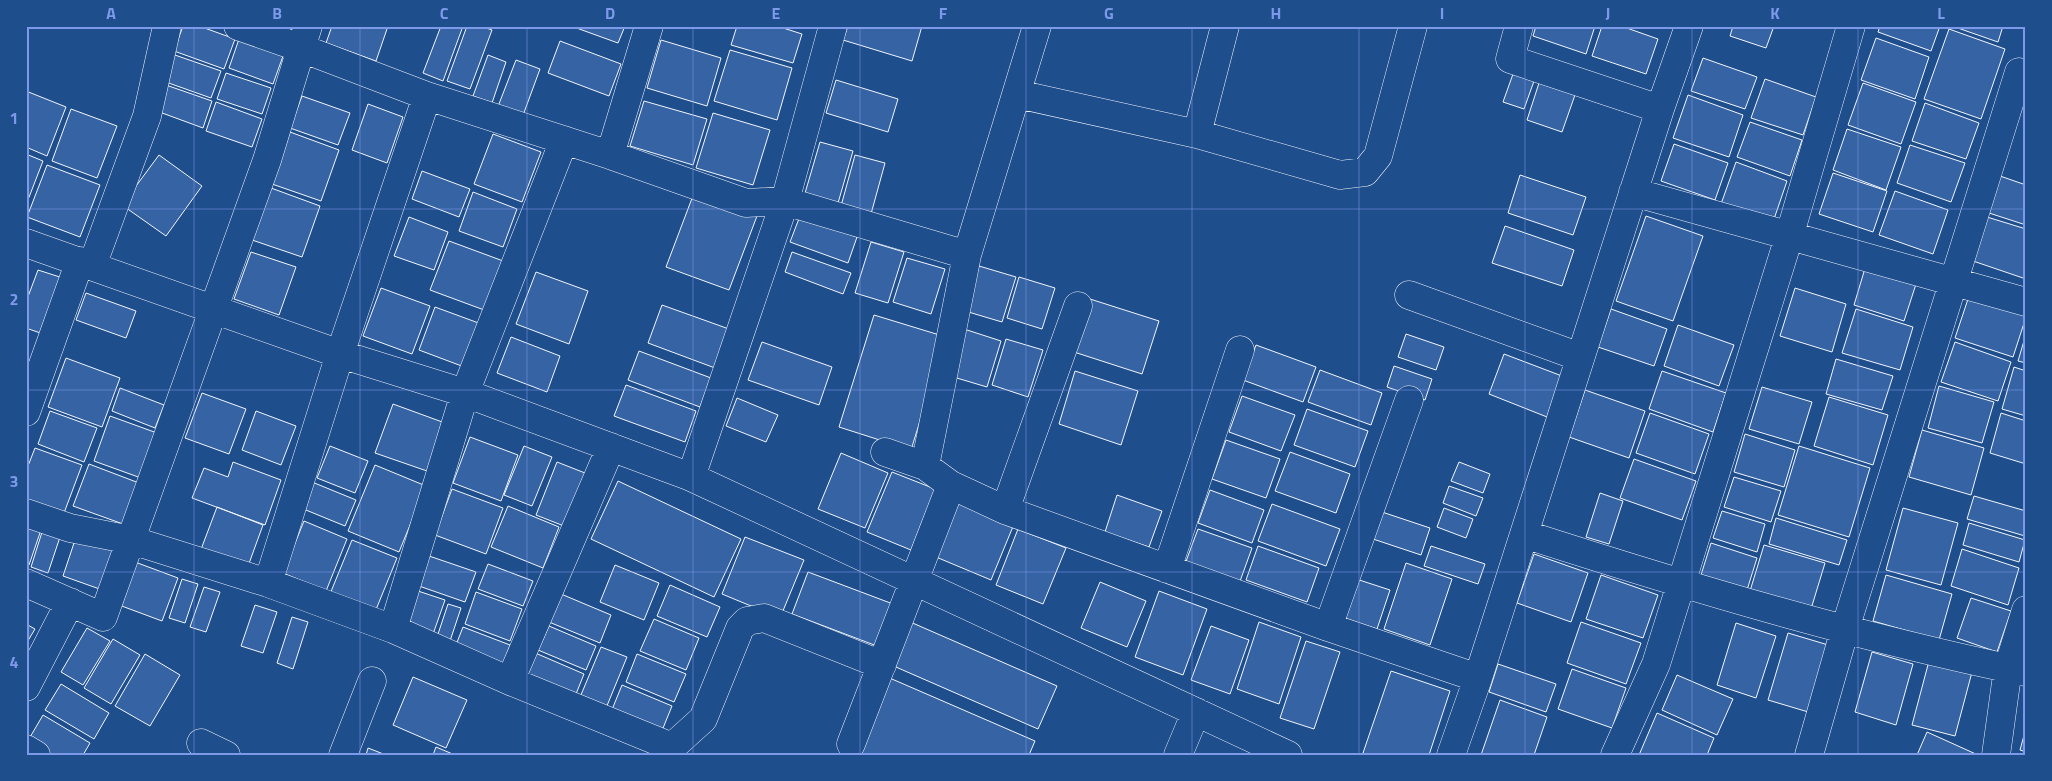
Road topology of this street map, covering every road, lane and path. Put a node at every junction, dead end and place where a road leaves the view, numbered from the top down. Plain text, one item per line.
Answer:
1 (167, 26) edge
2 (238, 26) edge
3 (649, 26) edge
4 (834, 26) edge
5 (1037, 26) edge
6 (1225, 26) edge
7 (1413, 26) edge
8 (1519, 26) edge
9 (1689, 26) edge
10 (1851, 26) edge
11 (304, 37) edge
12 (2018, 72) dead end
13 (1016, 94) junction
14 (427, 96) junction
15 (1660, 108) junction
16 (1197, 134) junction
17 (564, 140) junction
18 (610, 155) junction
19 (1633, 192) junction
20 (785, 201) junction
21 (1789, 237) junction
22 (26, 243) edge
23 (967, 255) junction
24 (86, 263) junction
25 (1953, 283) junction
26 (1409, 295) dead end
27 (2026, 302) edge
28 (1078, 306) dead end
29 (212, 309) junction
30 (1240, 350) dead end
31 (340, 354) junction
32 (1580, 357) junction
33 (465, 394) junction
34 (1409, 400) dead end
35 (26, 412) edge
36 (611, 447) junction
37 (885, 452) dead end
38 (925, 466) junction
39 (691, 477) junction
40 (951, 485) junction
41 (1005, 510) junction
42 (26, 513) edge
43 (1524, 534) junction
44 (131, 540) junction
45 (1167, 569) junction
46 (915, 581) junction
47 (26, 583) edge
48 (268, 583) junction
49 (1681, 584) junction
50 (70, 602) junction
51 (2026, 610) edge
52 (1328, 627) junction
53 (393, 629) junction
54 (1845, 629) junction
55 (882, 665) junction
56 (2017, 670) edge
57 (1478, 678) junction
58 (372, 681) dead end
59 (510, 681) junction
60 (26, 687) edge
61 (1196, 712) junction
62 (201, 743) dead end
63 (851, 744) dead end
64 (26, 749) edge
65 (36, 755) edge
66 (226, 755) edge
67 (343, 755) edge
68 (1178, 755) edge
69 (1288, 755) edge
70 (1451, 755) edge
71 (1614, 755) edge
72 (1809, 755) edge
73 (1996, 755) edge

1 - 24 street
2 - 11 street
3 - 18 street
4 - 20 street
5 - 13 street
6 - 16 street
7 - 16 street
8 - 15 street
9 - 15 street
10 - 21 street
11 - 14 street
11 - 29 street
12 - 25 street
13 - 16 street
13 - 23 street
14 - 17 street
14 - 31 street
15 - 19 street
17 - 18 street
17 - 33 street
18 - 20 street
19 - 21 street
19 - 32 street
20 - 23 street
20 - 39 street
21 - 25 street
21 - 49 street
22 - 24 street
23 - 38 street
24 - 29 street
24 - 35 street
25 - 27 street
25 - 54 street
26 - 32 street
28 - 41 street
29 - 31 street
29 - 44 street
30 - 45 street
31 - 33 street
31 - 48 street
32 - 43 street
33 - 36 street
33 - 53 street
34 - 52 street
36 - 39 street
36 - 59 street
37 - 38 street
38 - 40 street
39 - 46 street
40 - 41 street
40 - 46 street
41 - 45 street
42 - 44 street
43 - 49 street
43 - 57 street
44 - 48 street
44 - 50 street
45 - 52 street
46 - 55 street
46 - 61 street
47 - 50 street
48 - 53 street
49 - 54 street
49 - 71 street
50 - 60 street
51 - 56 street
52 - 57 street
53 - 59 street
54 - 56 street
54 - 72 street
55 - 59 street
55 - 63 street
56 - 73 street
57 - 70 street
58 - 67 street
61 - 68 street
61 - 69 street
62 - 66 street
64 - 65 street

